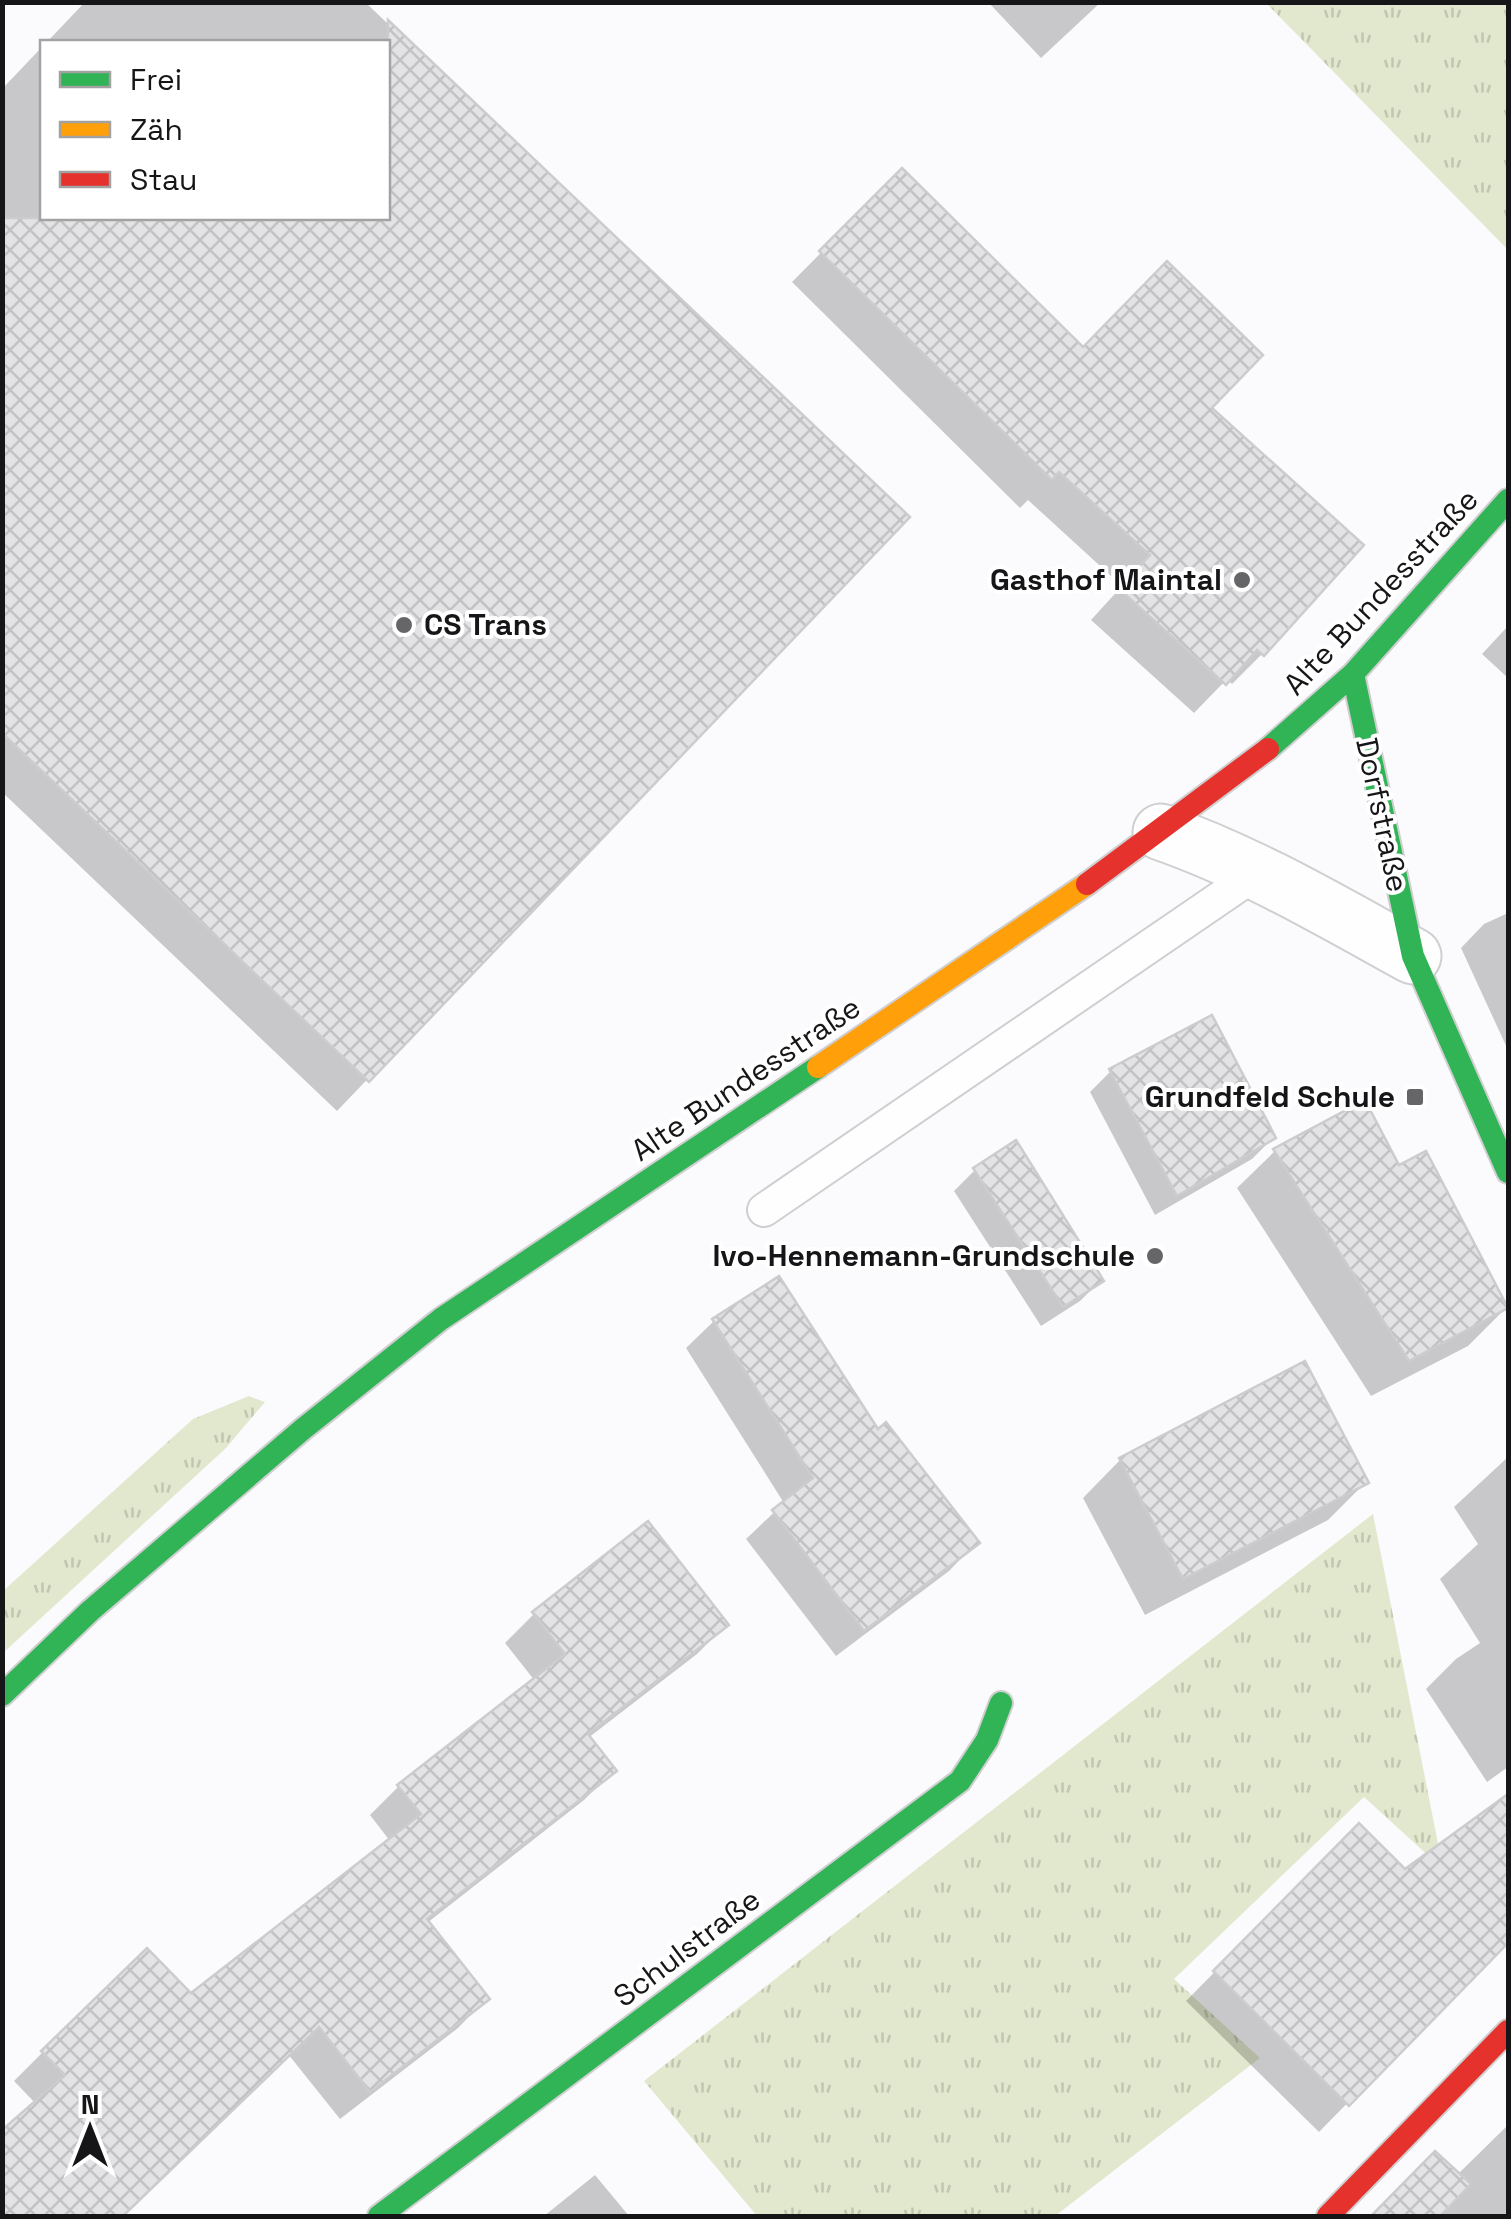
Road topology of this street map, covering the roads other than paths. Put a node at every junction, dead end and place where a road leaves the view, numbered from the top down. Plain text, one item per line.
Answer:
1 (1508, 500) edge
2 (1353, 674) junction
3 (1161, 832) junction
4 (1258, 872) junction
5 (1413, 956) junction
6 (1508, 1172) edge
7 (764, 1210) dead end
8 (2, 1695) edge
9 (1001, 1703) dead end
10 (1508, 2031) edge
11 (379, 2216) edge
12 (1328, 2216) edge

1 - 2 main road, Alte Bundesstraße
2 - 3 main road, Alte Bundesstraße
2 - 5 main road, Dorfstraße
3 - 4 street, Dorfstraße
3 - 8 main road, Alte Bundesstraße
4 - 5 street, Dorfstraße
4 - 7 lane
5 - 6 main road, Dorfstraße
9 - 11 main road, Schulstraße
10 - 12 main road

